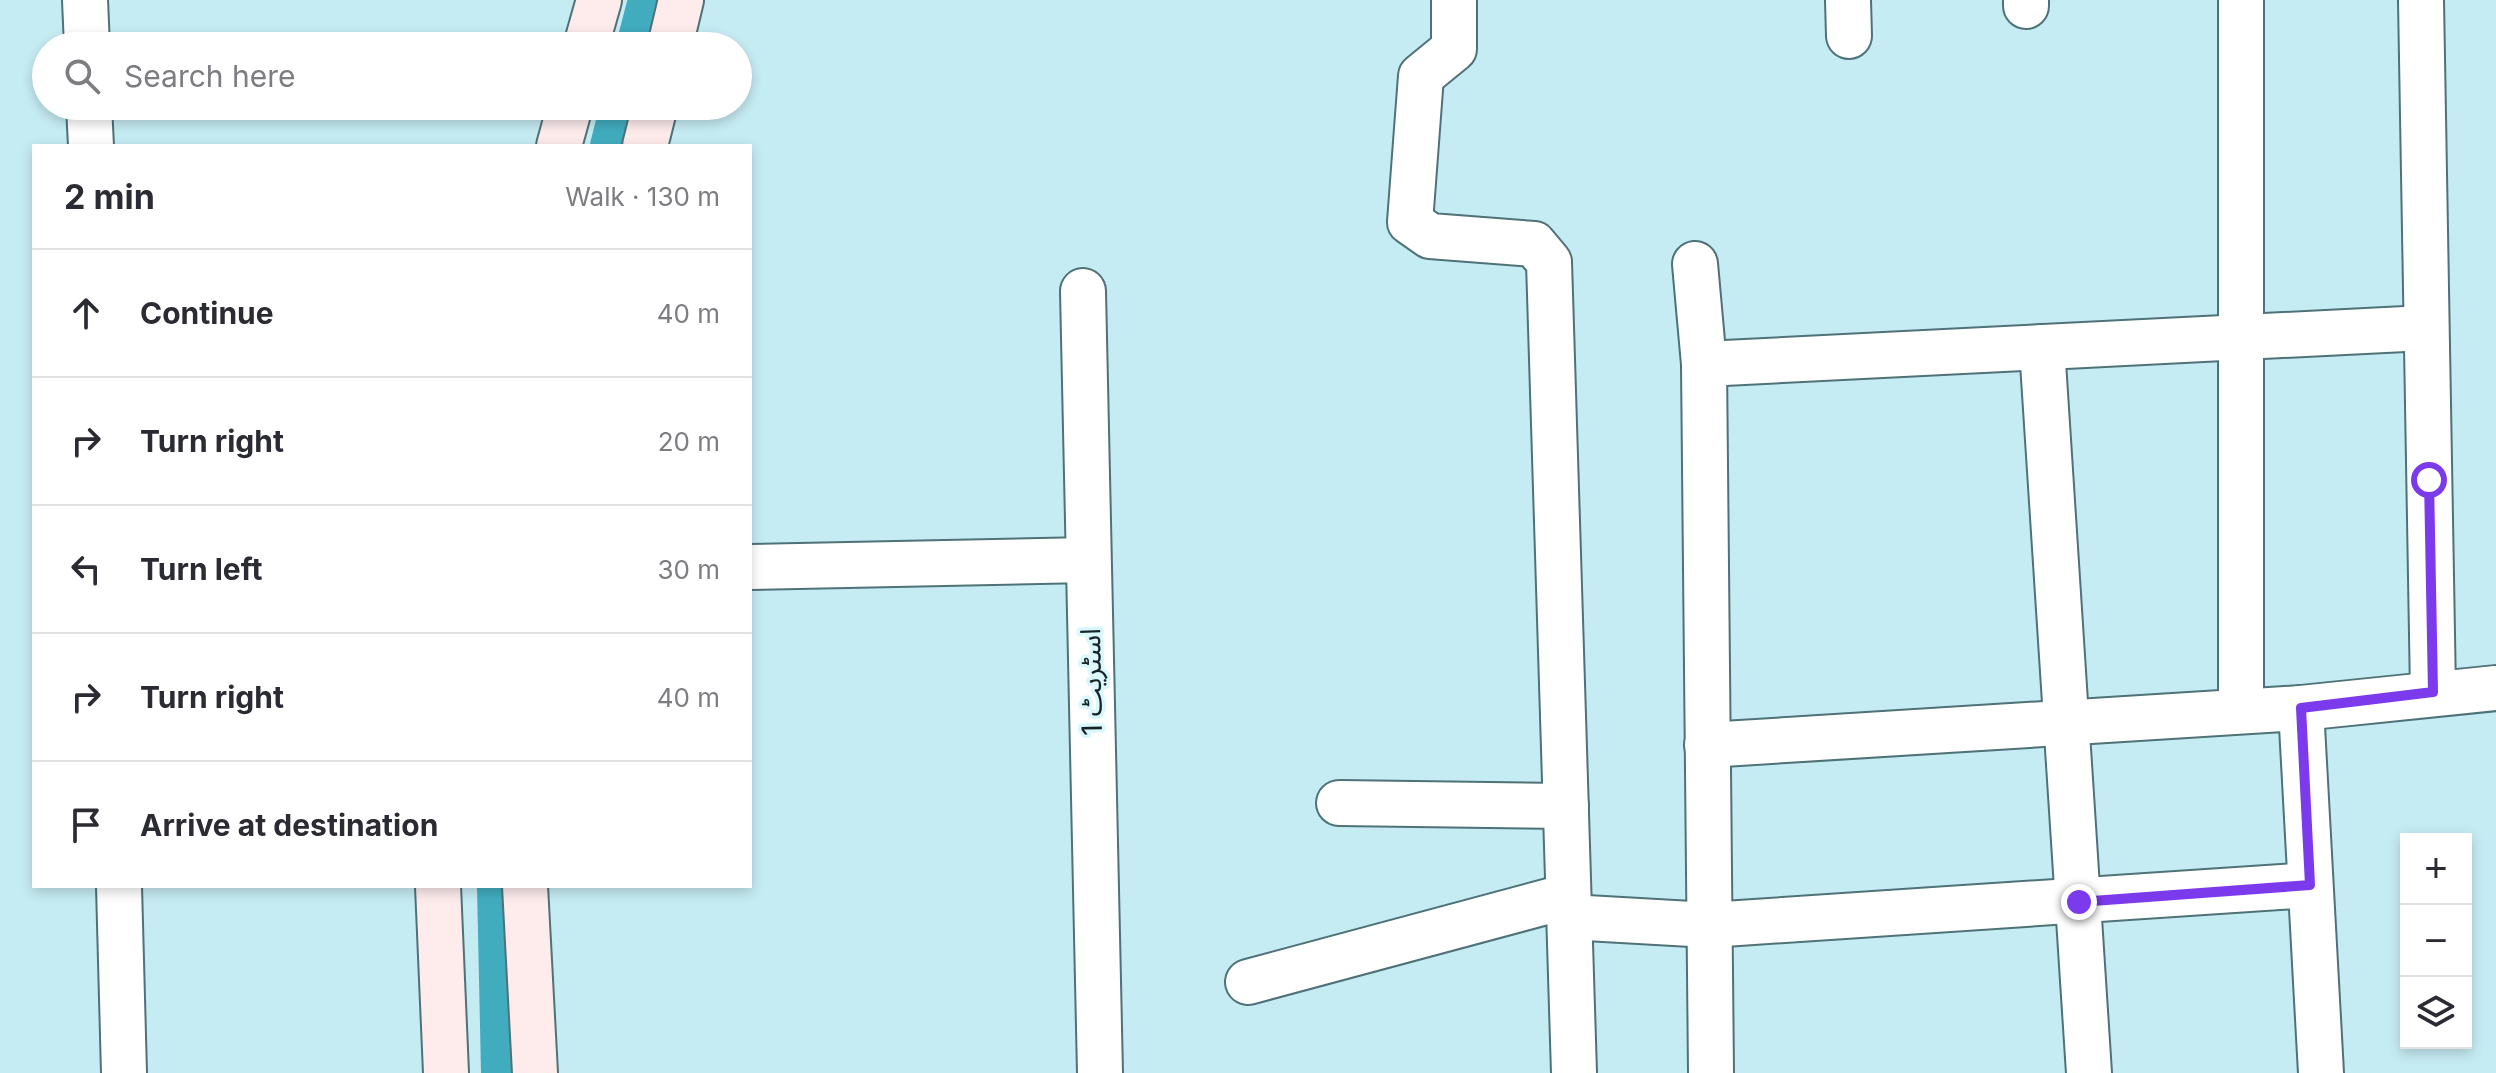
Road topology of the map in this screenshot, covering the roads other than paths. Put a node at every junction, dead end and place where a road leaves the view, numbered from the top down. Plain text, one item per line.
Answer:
1 (85, 0) edge
2 (599, 0) edge
3 (681, 0) edge
4 (1454, 0) edge
5 (2241, 0) edge
6 (2421, 0) edge
7 (86, 32) edge
8 (590, 32) edge
9 (673, 32) edge
10 (90, 120) edge
11 (566, 120) edge
12 (652, 120) edge
13 (91, 144) edge
14 (560, 144) edge
15 (646, 144) edge
16 (1695, 264) dead end
17 (1083, 291) dead end
18 (2425, 328) junction
19 (2240, 337) junction
20 (2042, 347) junction
21 (1704, 364) junction
22 (1088, 560) junction
23 (752, 567) edge
24 (2496, 688) edge
25 (2433, 692) junction
26 (2301, 708) junction
27 (2241, 711) junction
28 (2067, 722) junction
29 (1707, 745) junction
30 (1339, 803) dead end
31 (1566, 806) junction
32 (2310, 885) junction
33 (119, 888) edge
34 (438, 888) edge
35 (525, 888) edge
36 (2079, 902) junction
37 (1569, 907) junction
38 (1709, 925) junction
39 (1248, 982) dead end
40 (124, 1073) edge
41 (446, 1073) edge
42 (535, 1073) edge
43 (1100, 1073) edge
44 (1574, 1073) edge
45 (1711, 1073) edge
46 (2089, 1073) edge
47 (2321, 1073) edge

1 - 7 street
2 - 8 main road
3 - 9 main road
4 - 31 street
5 - 19 street
6 - 18 street
10 - 13 street
11 - 14 main road
12 - 15 main road
16 - 21 street
17 - 22 street, اسٹریٹ 1
18 - 19 street
18 - 25 street
19 - 20 street
19 - 27 street
20 - 21 street
20 - 28 street
21 - 29 street
22 - 23 street
22 - 43 street, اسٹریٹ 1
24 - 25 street
25 - 26 street
26 - 27 street
26 - 32 street
27 - 28 street
28 - 29 street
28 - 36 street
29 - 38 street
30 - 31 street
31 - 37 street
32 - 36 street
32 - 47 street
33 - 40 street
34 - 41 main road
35 - 42 main road
36 - 38 street
36 - 46 street
37 - 38 street
37 - 39 street
37 - 44 street
38 - 45 street

